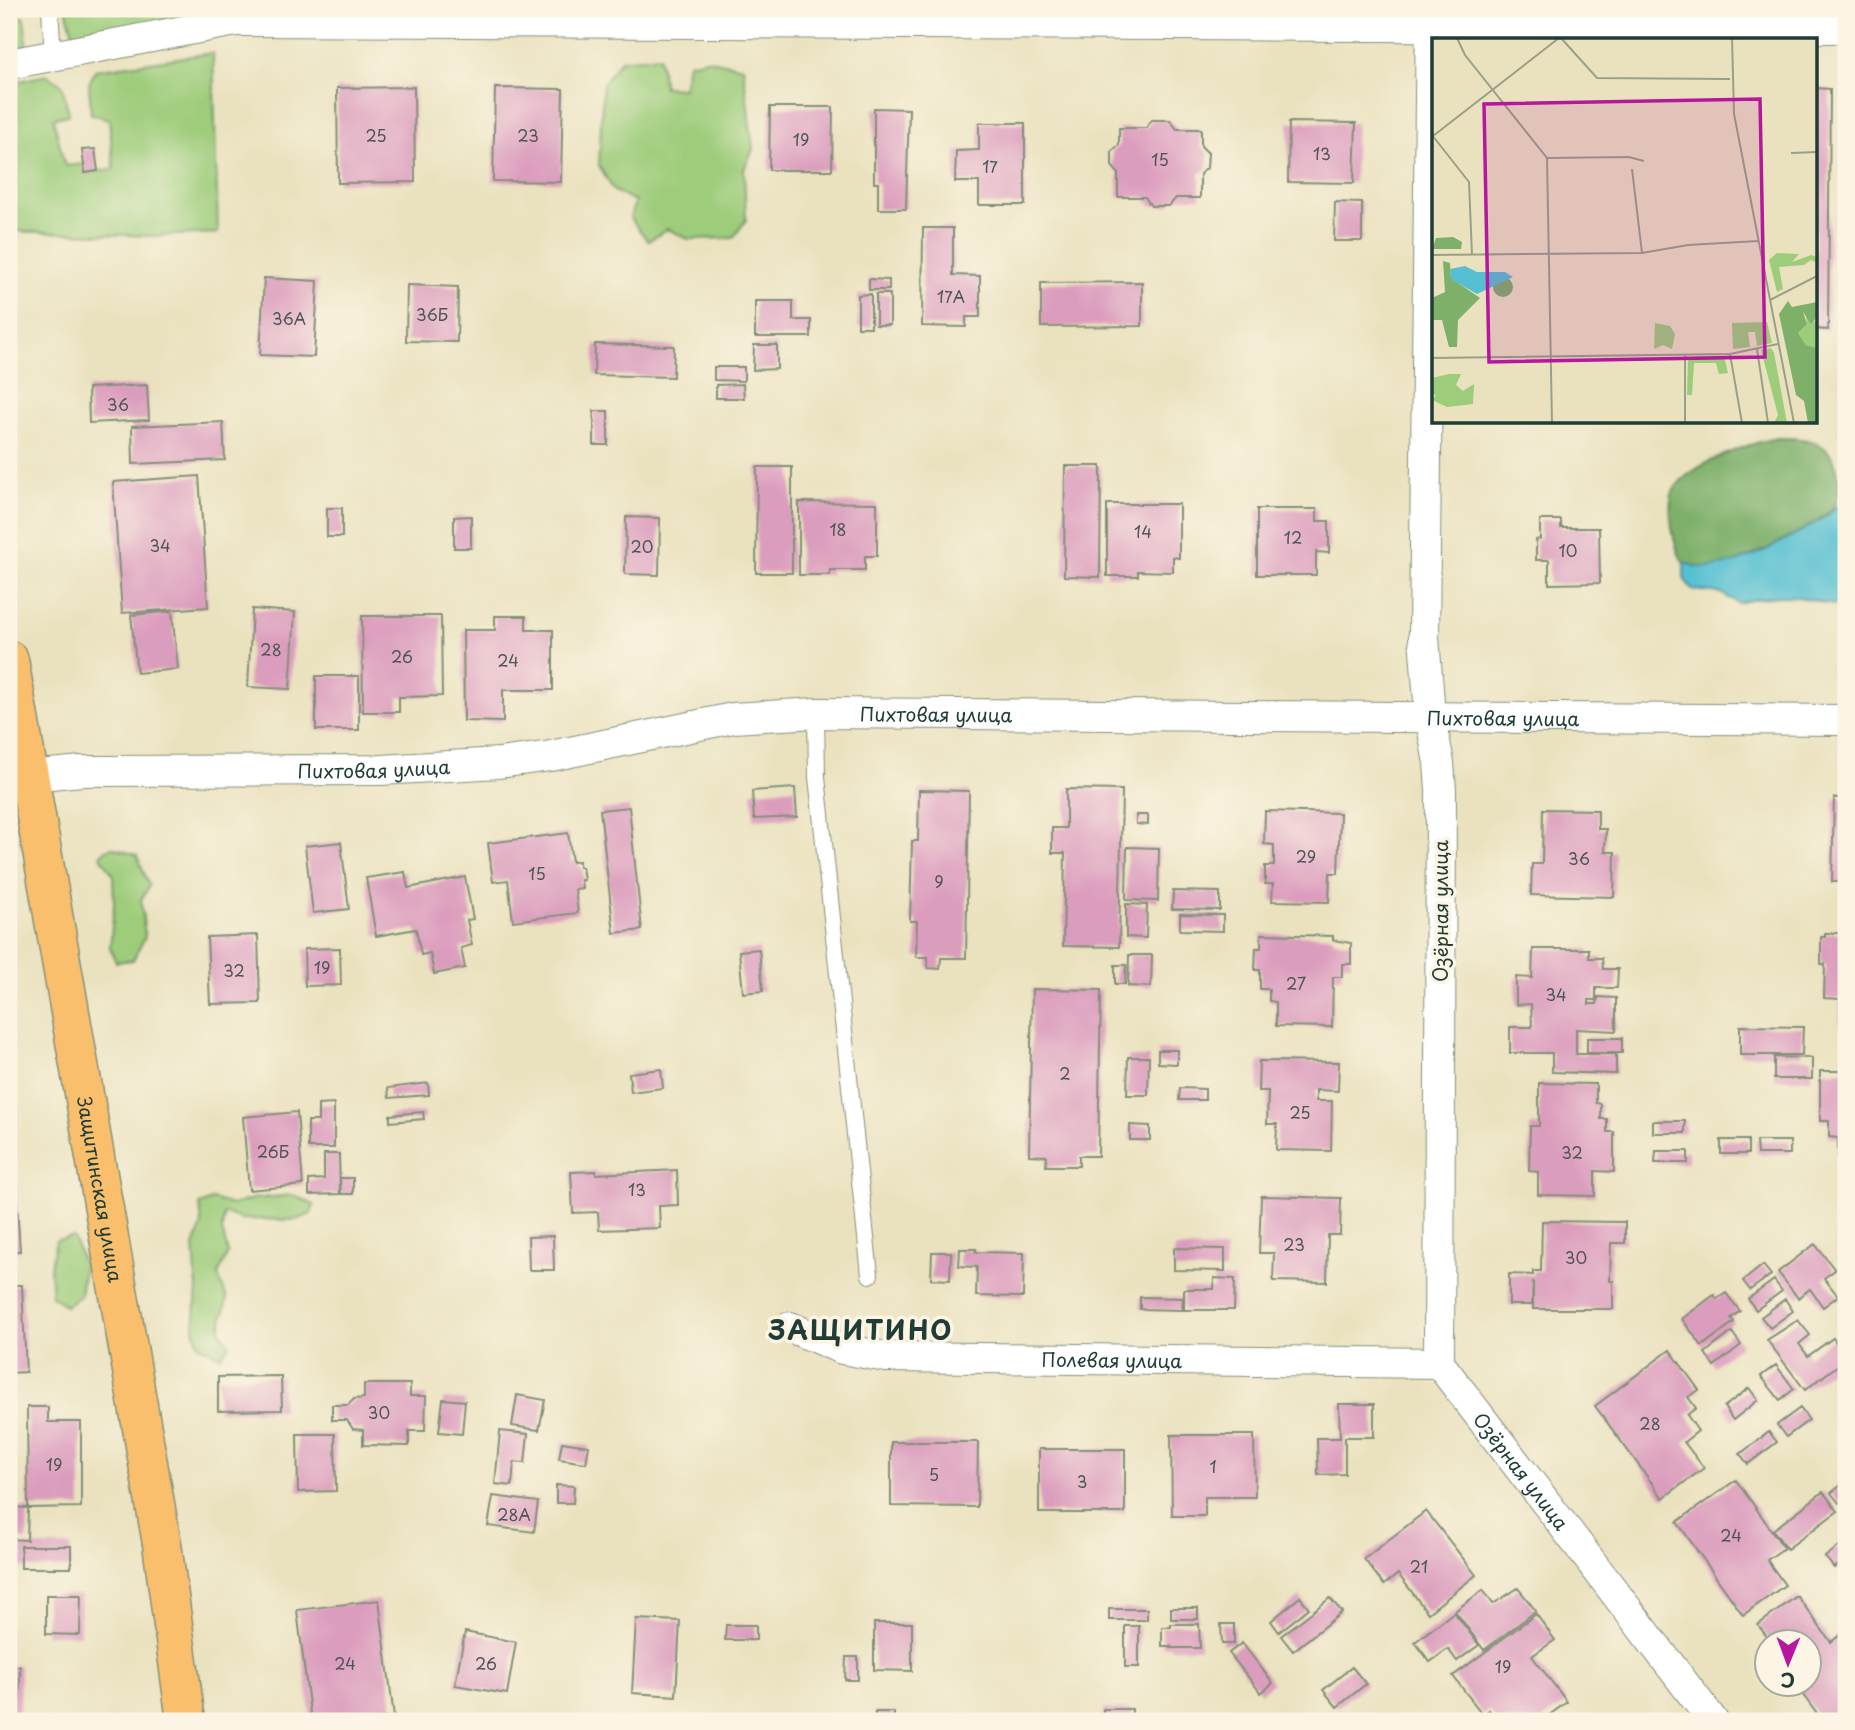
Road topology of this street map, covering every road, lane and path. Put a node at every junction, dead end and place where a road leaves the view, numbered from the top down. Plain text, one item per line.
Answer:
1 (50, 9) edge
2 (235, 15) edge
3 (538, 15) edge
4 (1431, 18) edge
5 (1846, 28) edge
6 (54, 56) junction
7 (9, 64) edge
8 (9, 660) edge
9 (816, 713) junction
10 (1430, 715) junction
11 (1846, 720) edge
12 (29, 776) junction
13 (870, 1275) dead end
14 (790, 1327) dead end
15 (1439, 1363) junction
16 (187, 1721) edge
17 (1713, 1721) edge

1 - 6 lane
2 - 3 street
2 - 6 street
3 - 4 street
4 - 5 street
4 - 10 street, Озёрная улица
6 - 7 street
8 - 12 main road, Защитинская улица
9 - 10 street, Пихтовая улица
9 - 12 street, Пихтовая улица
9 - 13 lane
10 - 11 street, Пихтовая улица
10 - 15 street, Озёрная улица
12 - 16 main road, Защитинская улица
14 - 15 street, Полевая улица
15 - 17 street, Озёрная улица

